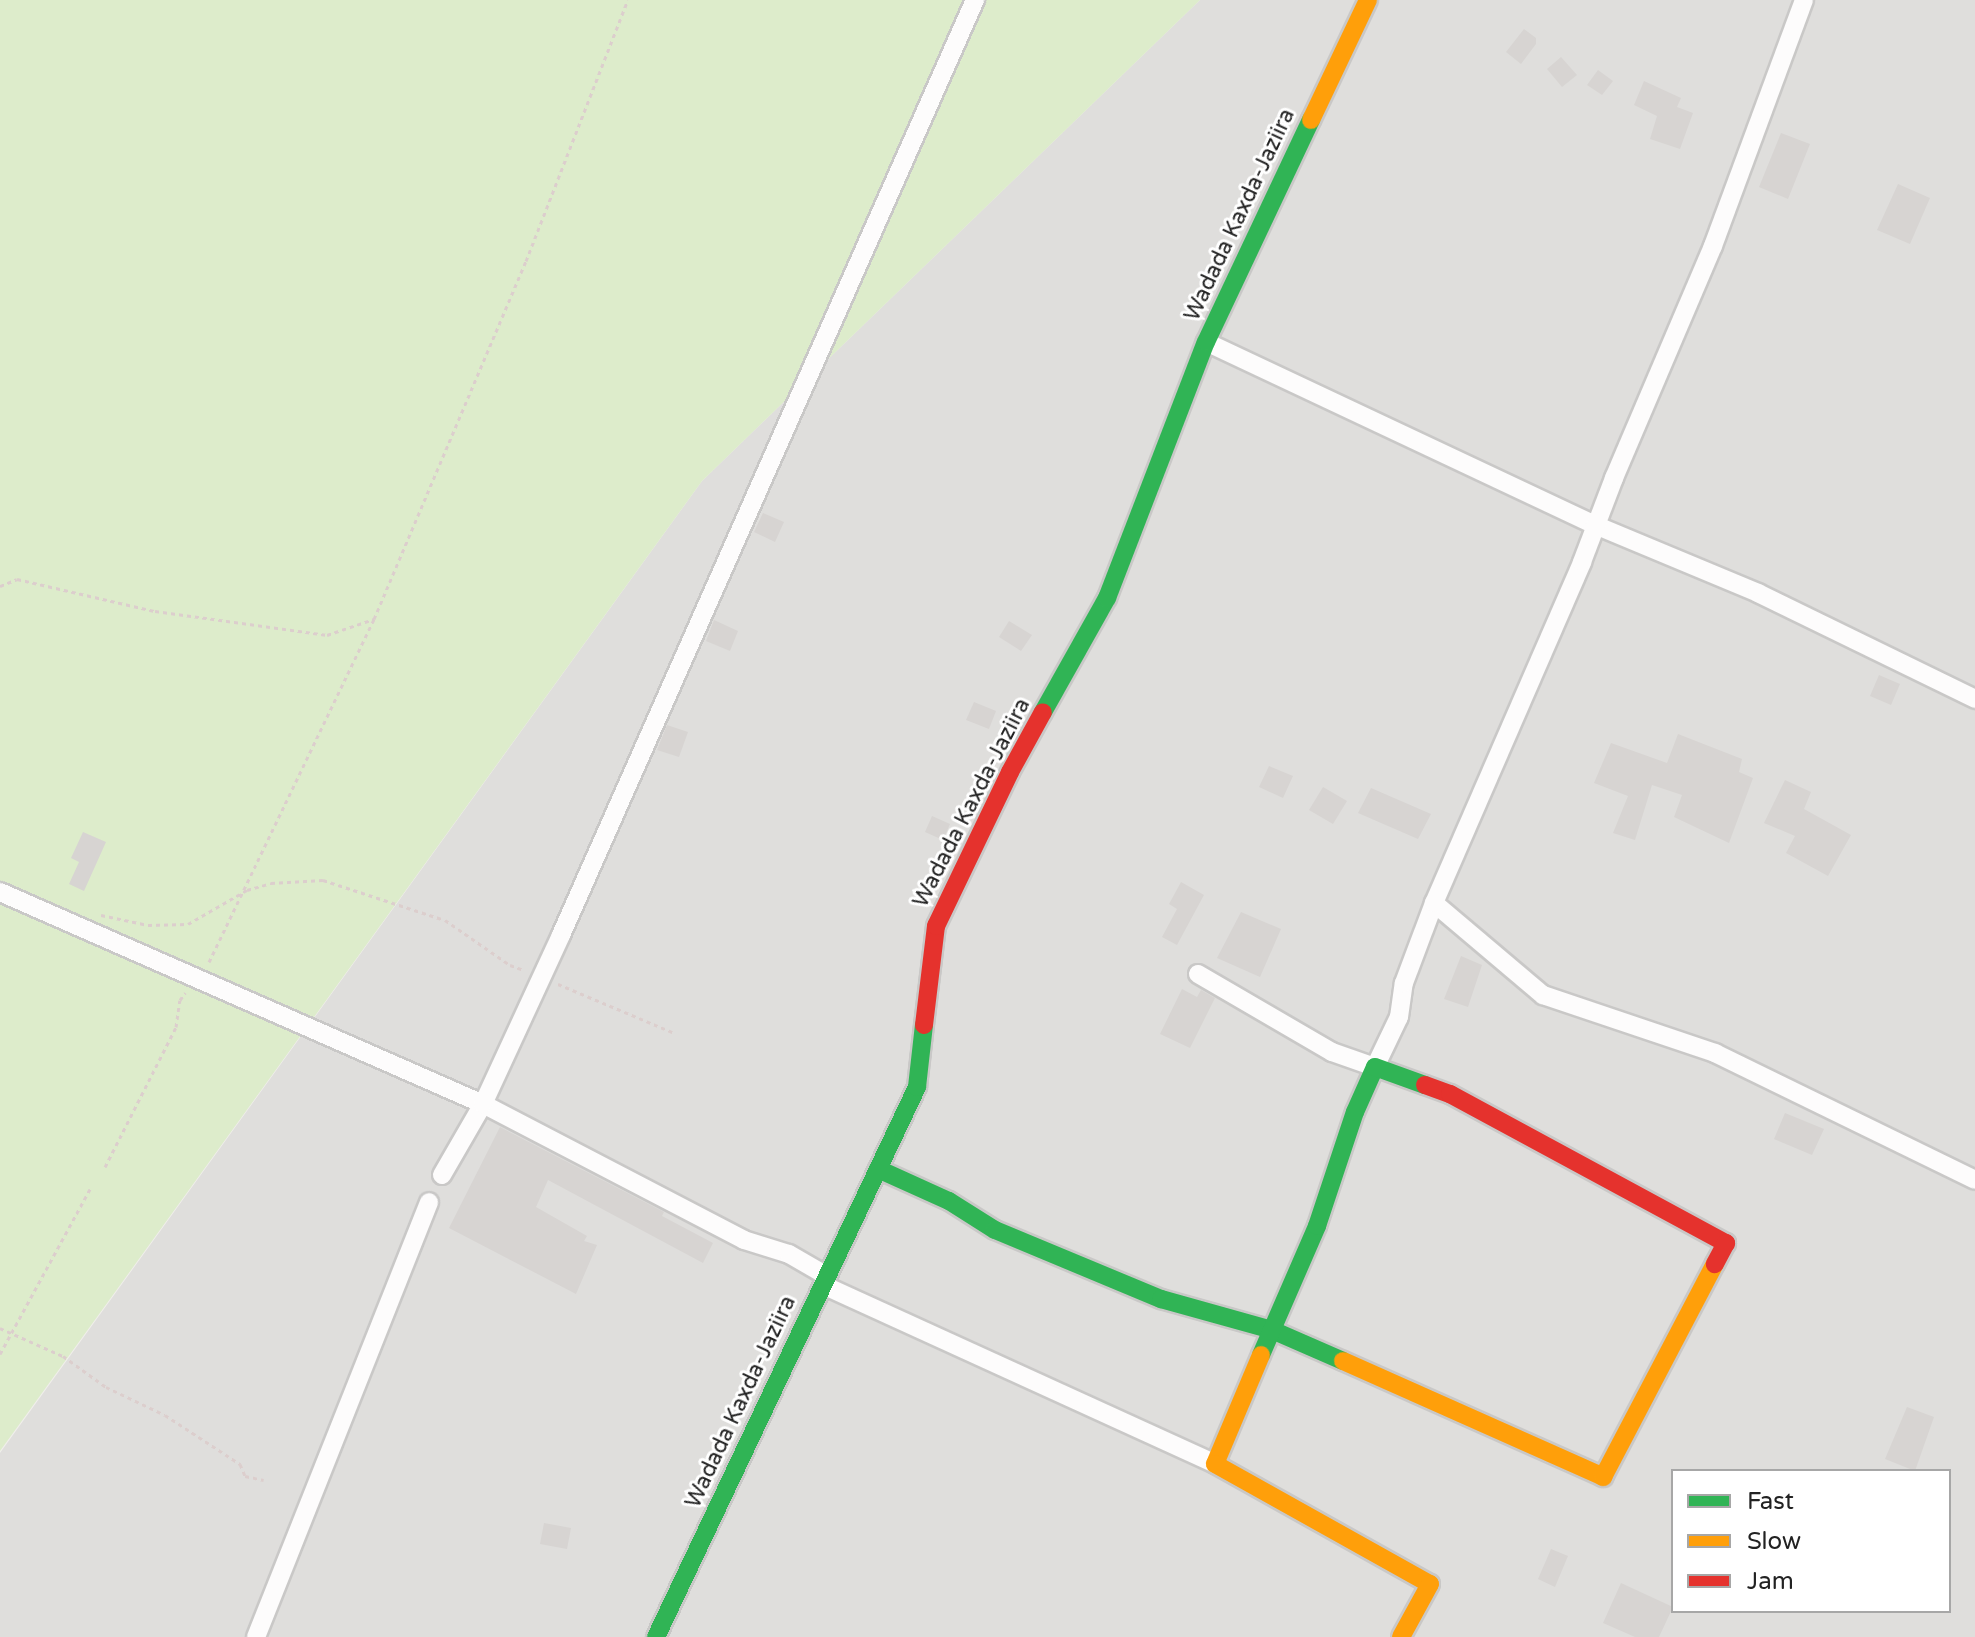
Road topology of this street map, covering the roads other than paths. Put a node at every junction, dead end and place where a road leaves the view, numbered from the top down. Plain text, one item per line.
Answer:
1 (975, 0) edge
2 (1368, 0) edge
3 (1804, 0) edge
4 (1206, 342) junction
5 (1595, 525) junction
6 (1975, 699) edge
7 (0, 892) edge
8 (1434, 903) junction
9 (1198, 974) dead end
10 (1375, 1067) junction
11 (483, 1104) junction
12 (878, 1169) junction
13 (442, 1175) dead end
14 (1975, 1180) edge
15 (429, 1202) dead end
16 (825, 1281) junction
17 (1272, 1330) junction
18 (1215, 1464) junction
19 (256, 1637) edge
20 (656, 1637) edge
21 (1401, 1637) edge

1 - 11 street
2 - 4 street, Wadada Kaxda-Jaziira
3 - 5 street
4 - 5 street
4 - 12 street, Wadada Kaxda-Jaziira
5 - 6 street
5 - 8 street
7 - 11 street
8 - 10 street
8 - 14 street
9 - 10 street
10 - 17 street
10 - 17 street
11 - 13 street
11 - 16 street
12 - 16 street, Wadada Kaxda-Jaziira
12 - 17 street
15 - 19 street
16 - 18 street
16 - 20 street, Wadada Kaxda-Jaziira
17 - 18 street
18 - 21 street

